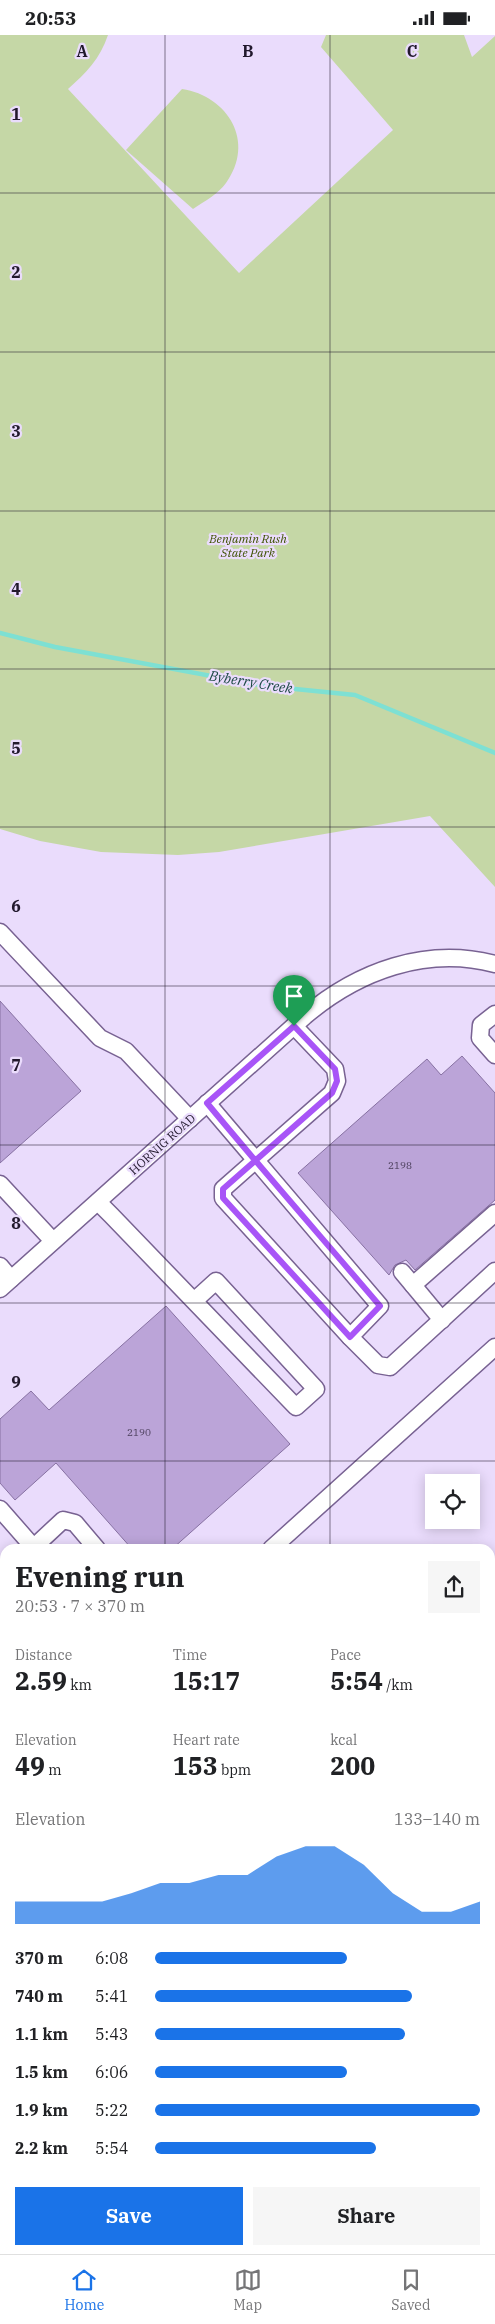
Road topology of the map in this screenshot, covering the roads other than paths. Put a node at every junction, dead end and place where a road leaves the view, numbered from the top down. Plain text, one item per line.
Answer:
1 (0, 932) edge
2 (495, 964) edge
3 (495, 1014) edge
4 (294, 1026) junction
5 (495, 1055) edge
6 (207, 1103) junction
7 (190, 1119) junction
8 (256, 1161) junction
9 (0, 1184) edge
10 (98, 1202) junction
11 (495, 1213) edge
12 (53, 1241) junction
13 (0, 1266) edge
14 (495, 1271) edge
15 (402, 1272) dead end
16 (6, 1284) edge
17 (413, 1285) junction
18 (194, 1301) junction
19 (442, 1319) junction
20 (350, 1337) junction
21 (495, 1347) edge
22 (0, 1509) edge
23 (31, 1544) edge
24 (38, 1544) edge
25 (93, 1544) edge
26 (277, 1544) edge

1 - 7 street
2 - 4 street, HORNIG ROAD
3 - 5 street
4 - 6 street, HORNIG ROAD
4 - 8 street
6 - 7 street, HORNIG ROAD
6 - 8 street
7 - 10 street, HORNIG ROAD
8 - 20 street
8 - 20 street
9 - 12 street
10 - 12 street, HORNIG ROAD
10 - 18 street
11 - 17 street
12 - 16 street, HORNIG ROAD
13 - 16 street
14 - 19 street
15 - 17 street
17 - 19 street
18 - 18 street
19 - 20 street
21 - 26 street
22 - 23 street
24 - 25 street

